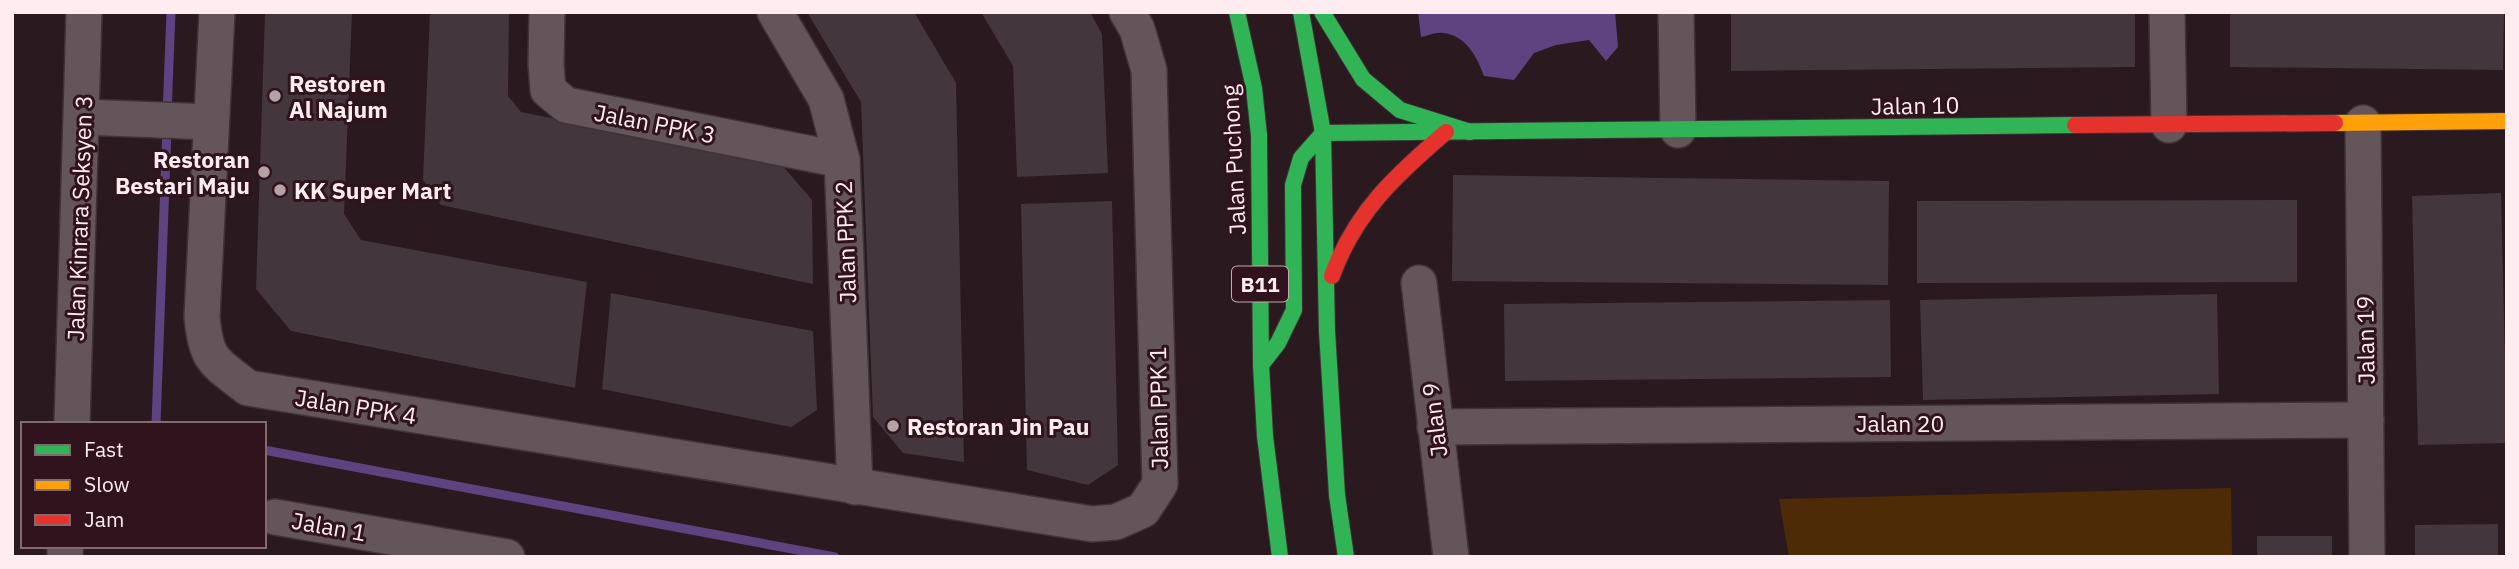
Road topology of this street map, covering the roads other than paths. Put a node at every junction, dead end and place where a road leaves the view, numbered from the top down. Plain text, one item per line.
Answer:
1 (84, 12) edge
2 (218, 12) edge
3 (547, 12) edge
4 (775, 12) edge
5 (1127, 12) edge
6 (1237, 12) edge
7 (1301, 12) edge
8 (1322, 12) edge
9 (1676, 12) edge
10 (2168, 12) edge
11 (1300, 110) dead end
12 (95, 118) junction
13 (198, 121) junction
14 (2507, 121) edge
15 (2363, 123) junction
16 (2169, 125) junction
17 (1678, 130) junction
18 (1446, 132) junction
19 (1470, 132) junction
20 (1323, 133) junction
21 (842, 160) junction
22 (1419, 283) dead end
23 (1328, 331) junction
24 (1261, 365) junction
25 (2366, 420) junction
26 (72, 422) edge
27 (1435, 427) junction
28 (855, 487) junction
29 (275, 517) dead end
30 (507, 557) edge
31 (1280, 557) edge
32 (1346, 557) edge
33 (1451, 557) edge
34 (2367, 557) edge

1 - 12 street, Jalan Kinrara Seksyen 3
2 - 13 street, Jalan PPK 4
3 - 21 street, Jalan PPK 3
4 - 21 street, Jalan PPK 2
5 - 28 street, Jalan PPK 1
6 - 24 main road, Jalan Puchong / B11
7 - 20 main road
8 - 19 main road
9 - 17 street
10 - 16 street
11 - 20 main road
12 - 13 street
12 - 26 street, Jalan Kinrara Seksyen 3
13 - 28 street, Jalan PPK 4
14 - 15 main road, Jalan 10
15 - 16 main road, Jalan 10
15 - 25 street, Jalan 19
16 - 17 main road, Jalan 10
17 - 19 main road, Jalan 10
18 - 19 main road, Jalan 10
18 - 20 main road, Jalan 10
18 - 23 main road
20 - 23 main road
20 - 24 main road
21 - 28 street, Jalan PPK 2
22 - 27 street, Jalan 9
23 - 32 main road
24 - 31 main road, Jalan Puchong / B11
25 - 27 street, Jalan 20
25 - 34 street, Jalan 19
27 - 33 street, Jalan 9
29 - 30 street, Jalan 1

